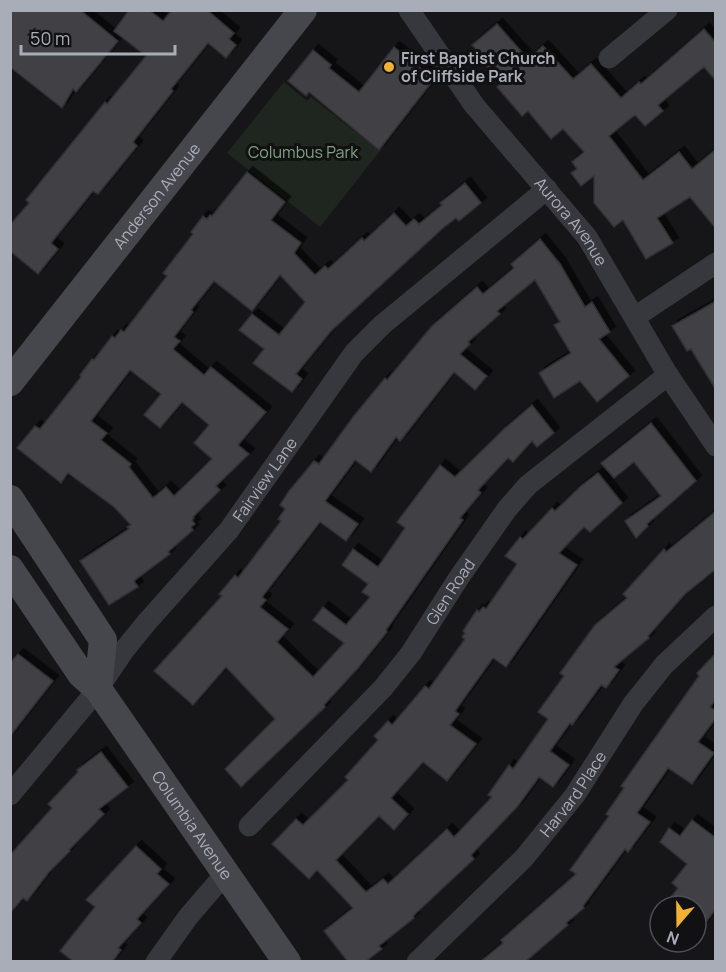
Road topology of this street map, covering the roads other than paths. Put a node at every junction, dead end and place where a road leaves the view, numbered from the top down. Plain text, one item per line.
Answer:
1 (303, 10) edge
2 (409, 10) edge
3 (667, 10) edge
4 (609, 58) dead end
5 (547, 189) junction
6 (716, 263) edge
7 (635, 317) junction
8 (668, 375) junction
9 (10, 382) edge
10 (716, 446) edge
11 (10, 499) edge
12 (10, 569) edge
13 (716, 616) edge
14 (98, 688) junction
15 (10, 795) edge
16 (249, 826) dead end
17 (225, 874) junction
18 (156, 962) edge
19 (287, 962) edge
20 (417, 962) edge

1 - 9 street, Anderson Avenue
2 - 5 street, Aurora Avenue
3 - 4 street
5 - 7 street, Aurora Avenue
5 - 14 street, Fairview Lane
6 - 7 street
7 - 8 street, Aurora Avenue
8 - 10 street, Aurora Avenue
8 - 16 street, Glen Road
11 - 14 street
12 - 14 street, Columbia Avenue
13 - 20 street, Harvard Place
14 - 15 street, Fairview Lane
14 - 17 street, Columbia Avenue
17 - 18 street
17 - 19 street, Columbia Avenue

